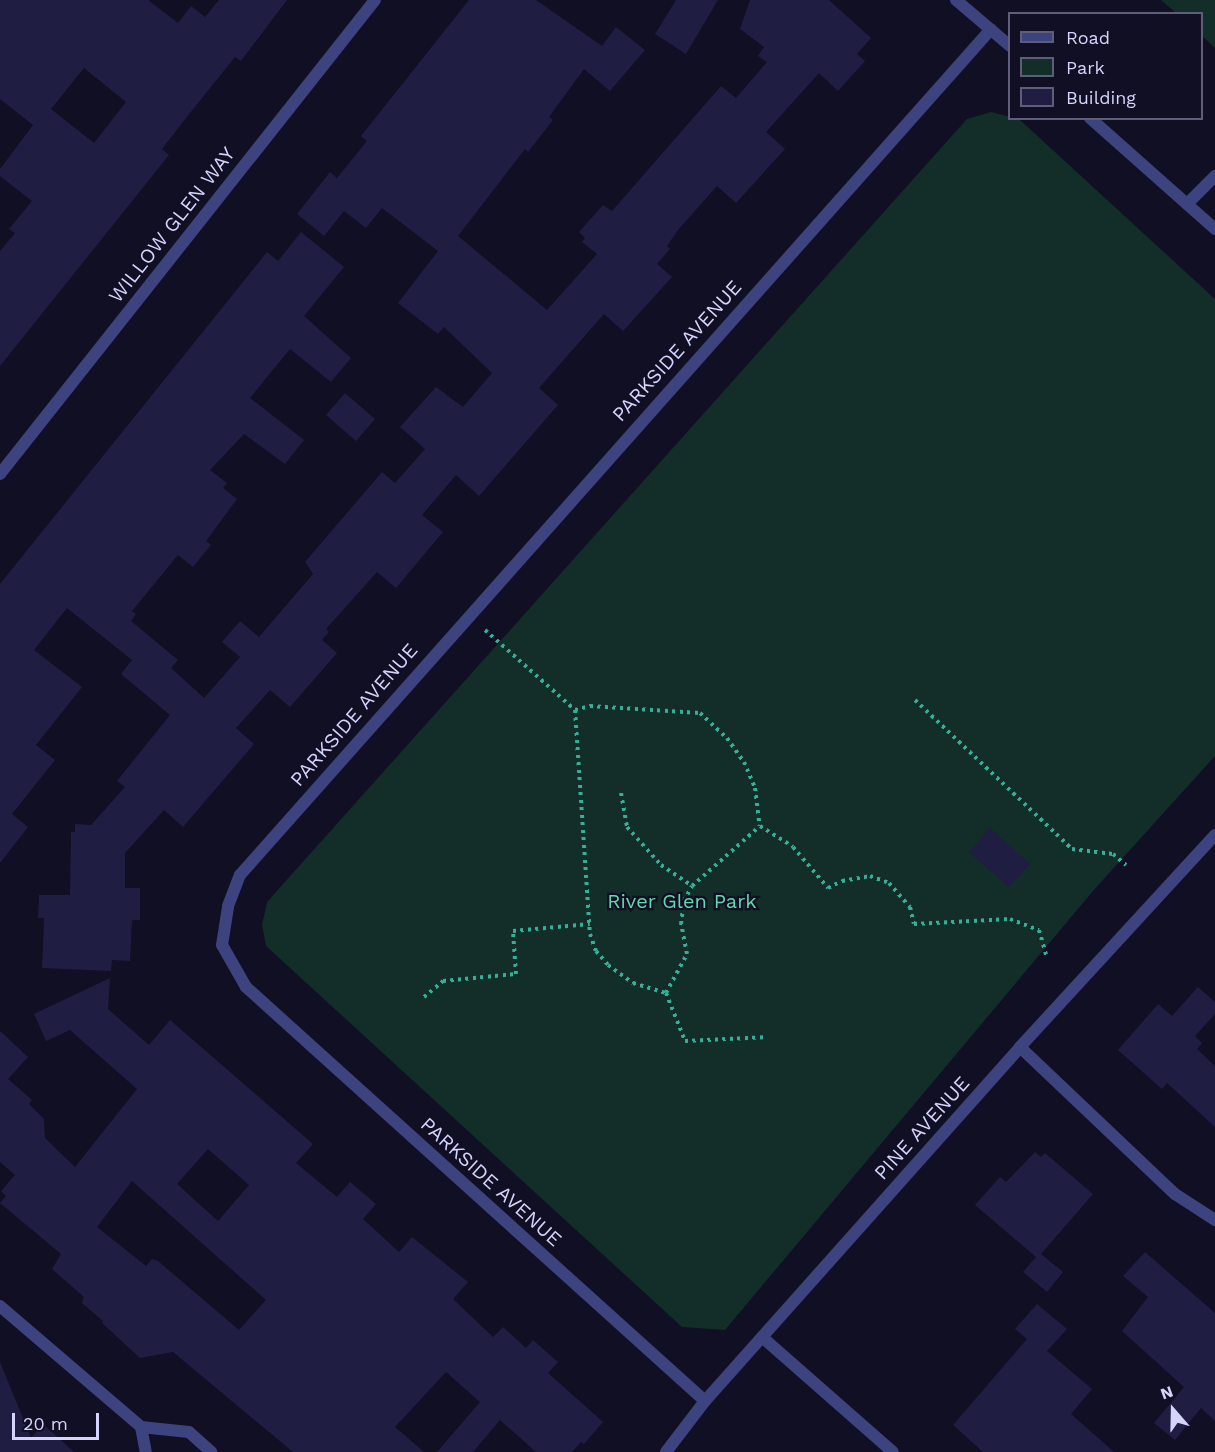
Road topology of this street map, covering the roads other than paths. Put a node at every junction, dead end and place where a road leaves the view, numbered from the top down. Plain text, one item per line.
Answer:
1 (375, 0) edge
2 (956, 0) edge
3 (991, 29) junction
4 (1008, 44) edge
5 (1092, 120) edge
6 (1215, 176) edge
7 (1187, 204) junction
8 (1215, 229) edge
9 (0, 474) edge
10 (1215, 835) edge
11 (1020, 1047) junction
12 (1215, 1220) edge
13 (0, 1306) edge
14 (762, 1337) junction
15 (705, 1401) junction
16 (141, 1427) junction
17 (146, 1452) edge
18 (211, 1452) edge
19 (666, 1452) edge
20 (893, 1452) edge

1 - 9 street, WILLOW GLEN WAY
2 - 3 street
3 - 4 street
3 - 15 street, PARKSIDE AVENUE
5 - 7 street
6 - 7 street
7 - 8 street
10 - 11 street, PINE AVENUE
11 - 12 street
11 - 14 street, PINE AVENUE
13 - 16 street
14 - 15 street, PINE AVENUE
14 - 20 street
15 - 19 street, PINE AVENUE
16 - 17 street
16 - 18 street

